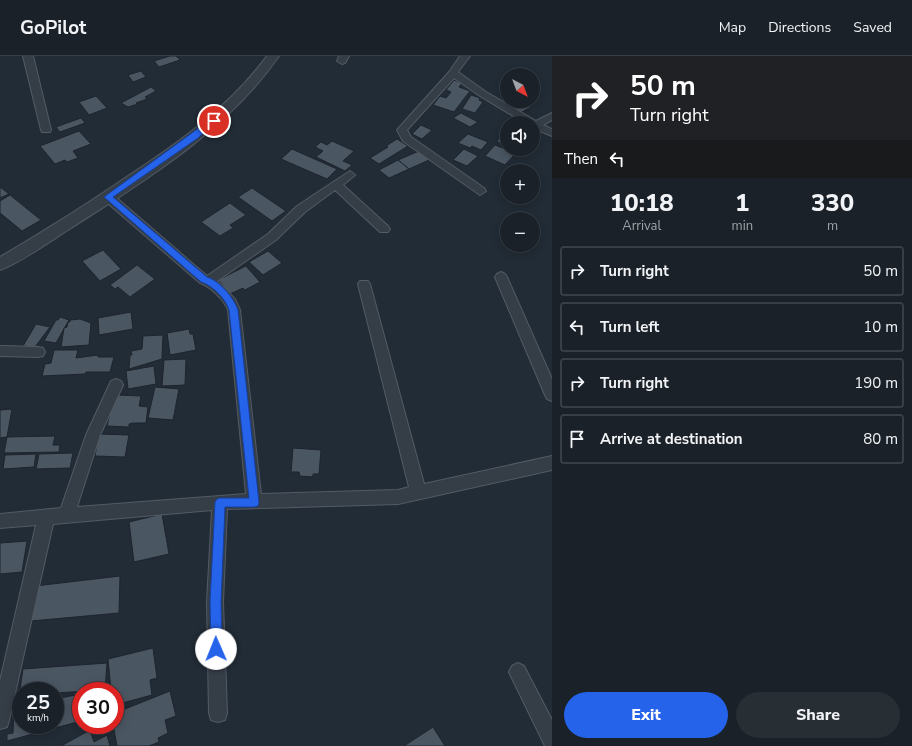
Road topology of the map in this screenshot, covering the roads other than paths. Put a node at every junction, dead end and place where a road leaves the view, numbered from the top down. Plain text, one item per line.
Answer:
1 (28, 56) edge
2 (273, 56) edge
3 (465, 56) edge
4 (453, 73) junction
5 (520, 116) edge
6 (552, 116) edge
7 (540, 121) edge
8 (540, 127) edge
9 (46, 130) dead end
10 (552, 133) edge
11 (350, 176) dead end
12 (336, 185) junction
13 (480, 191) dead end
14 (108, 197) junction
15 (384, 229) dead end
16 (0, 264) edge
17 (501, 278) dead end
18 (209, 281) junction
19 (364, 284) dead end
20 (0, 351) edge
21 (38, 352) dead end
22 (116, 385) dead end
23 (552, 395) edge
24 (552, 462) edge
25 (418, 492) junction
26 (220, 502) junction
27 (254, 502) junction
28 (66, 516) junction
29 (46, 518) junction
30 (0, 521) edge
31 (518, 672) dead end
32 (218, 713) dead end
33 (0, 720) edge
34 (552, 740) edge

1 - 9 street
2 - 14 street
3 - 4 street
4 - 5 street
4 - 13 street
6 - 7 street
8 - 10 street
11 - 12 street
12 - 15 street
12 - 18 street
14 - 16 street
14 - 18 street
17 - 23 street
18 - 27 street
19 - 25 street
20 - 21 street
22 - 28 street
24 - 25 street
25 - 27 street
26 - 27 street
26 - 28 street
26 - 32 street
28 - 29 street
29 - 30 street
29 - 33 street
31 - 34 street

